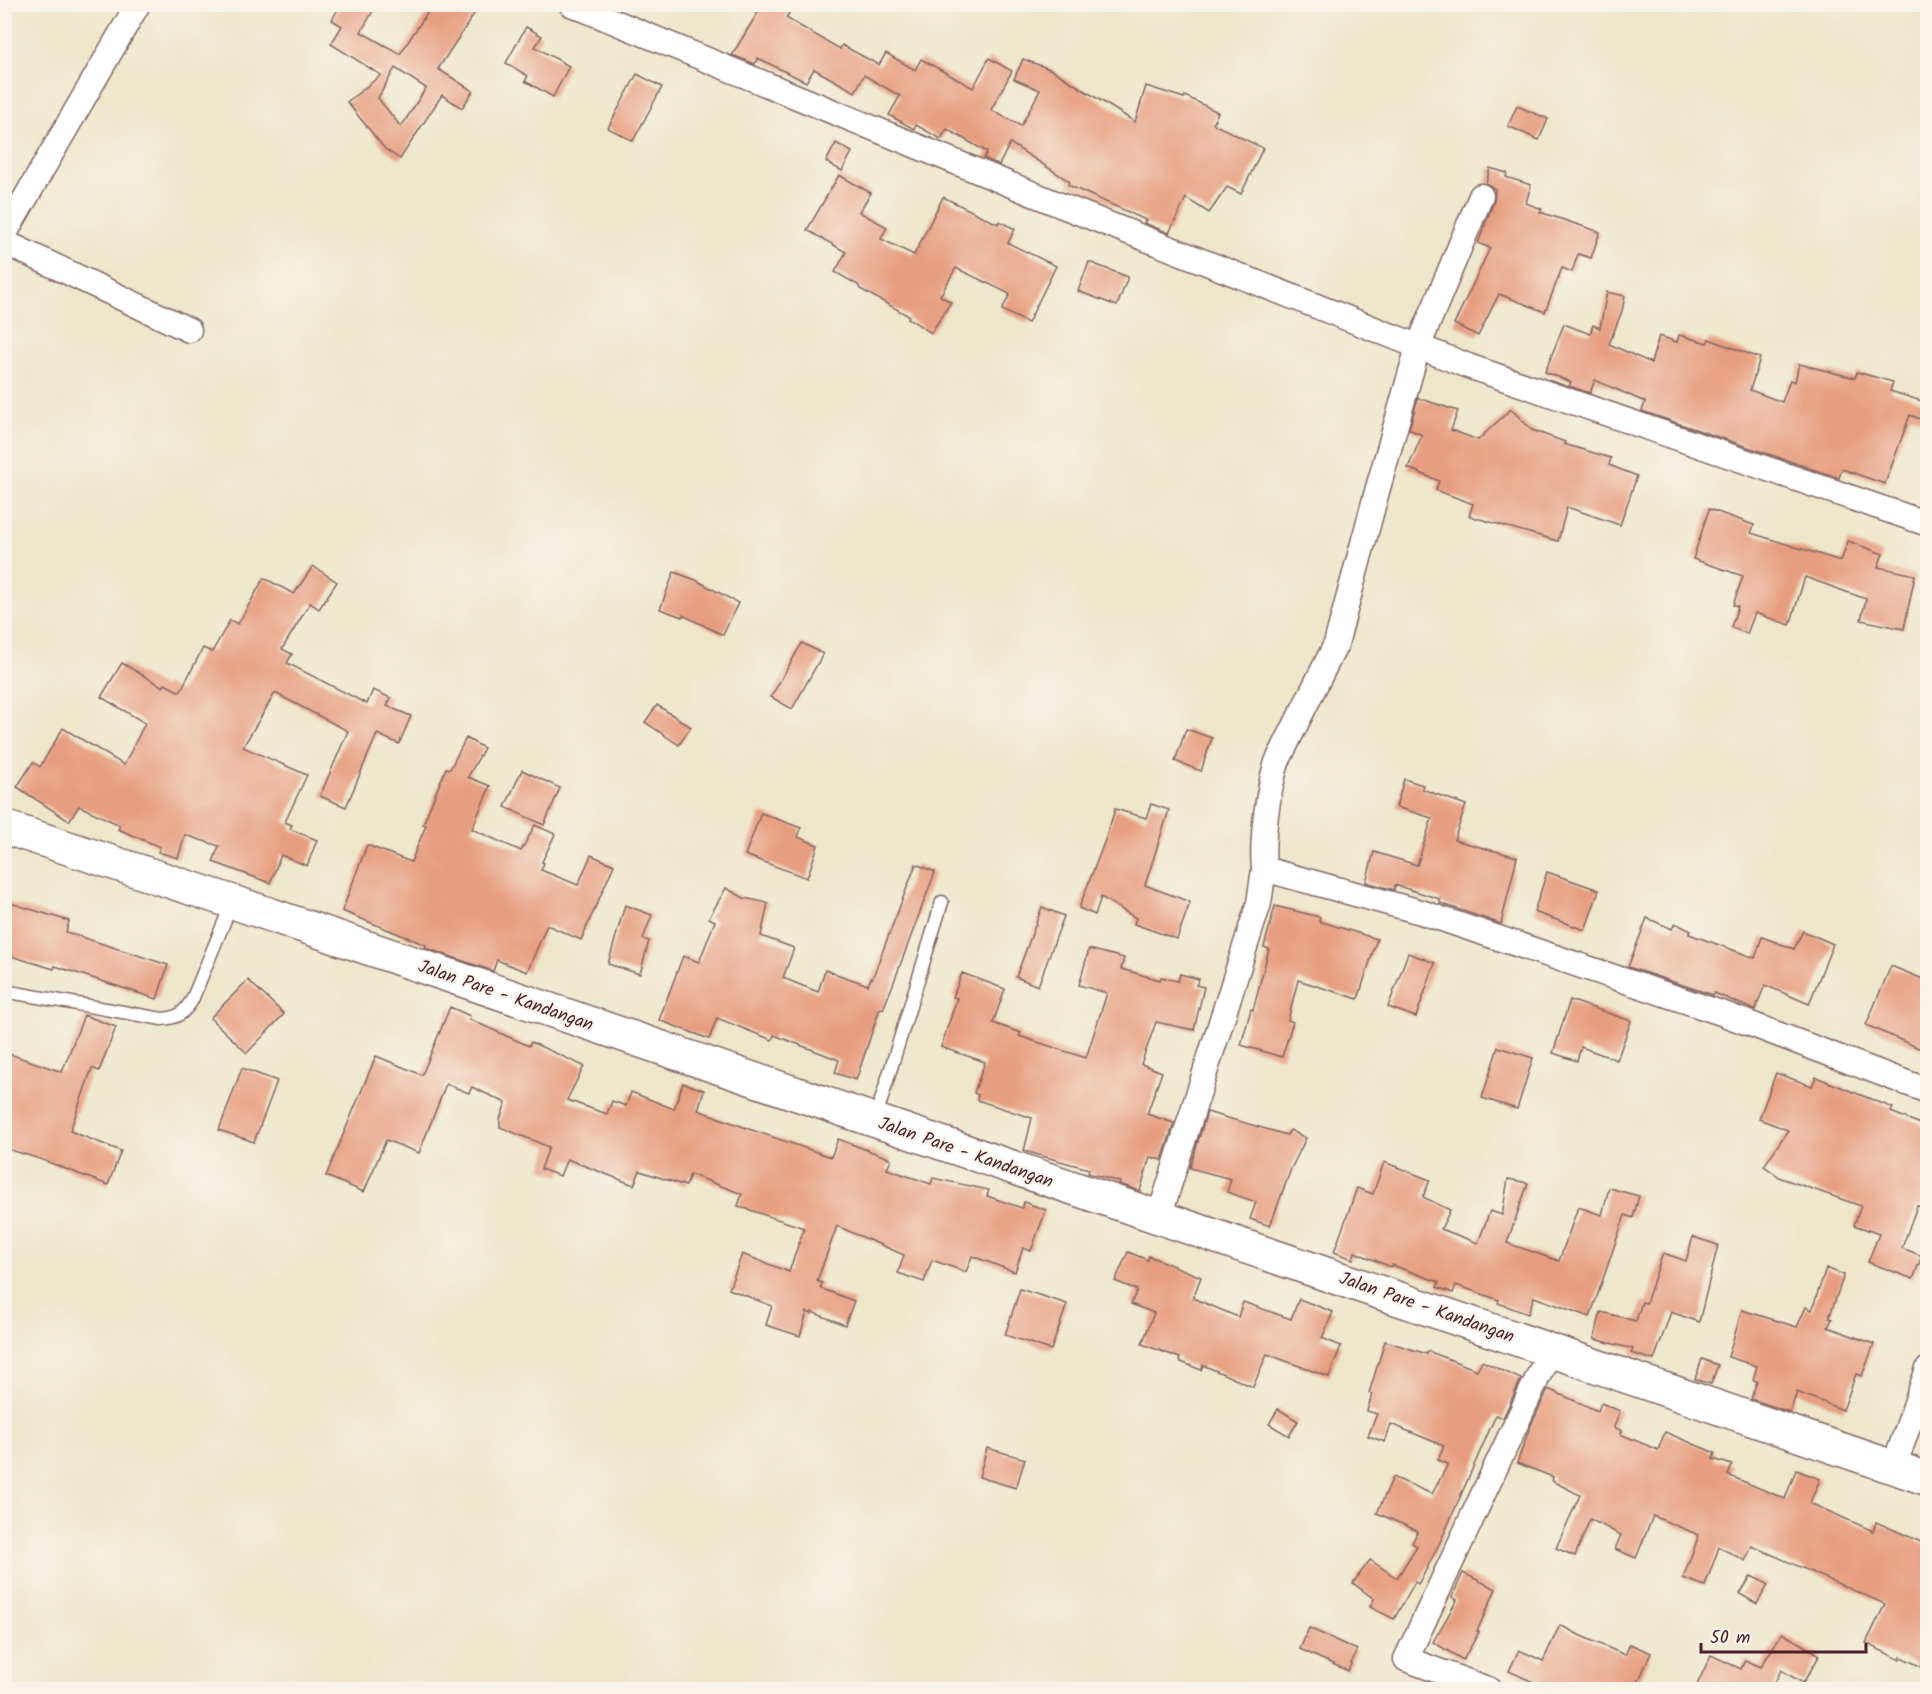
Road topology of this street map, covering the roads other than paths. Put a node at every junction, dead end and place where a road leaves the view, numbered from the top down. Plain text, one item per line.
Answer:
1 (138, 4) edge
2 (571, 4) edge
3 (1481, 196) dead end
4 (4, 235) edge
5 (4, 242) edge
6 (189, 330) dead end
7 (1418, 347) junction
8 (1928, 524) edge
9 (4, 827) edge
10 (1264, 869) junction
11 (233, 902) junction
12 (942, 902) dead end
13 (4, 991) edge
14 (1928, 1091) edge
15 (875, 1121) junction
16 (1159, 1217) junction
17 (1551, 1349) junction
18 (1928, 1369) edge
19 (1894, 1467) junction
20 (1928, 1479) edge
21 (1490, 1689) edge

1 - 4 street
2 - 7 street
3 - 7 street
5 - 6 street
7 - 8 street
7 - 10 street
9 - 11 main road, Jalan Pare - Kandangan
10 - 14 street
10 - 16 street
11 - 13 lane
11 - 15 main road, Jalan Pare - Kandangan
12 - 15 lane
15 - 16 main road, Jalan Pare - Kandangan
16 - 17 main road, Jalan Pare - Kandangan
17 - 19 main road, Jalan Pare - Kandangan
17 - 21 street
18 - 19 street
19 - 20 main road, Jalan Pare - Kandangan

